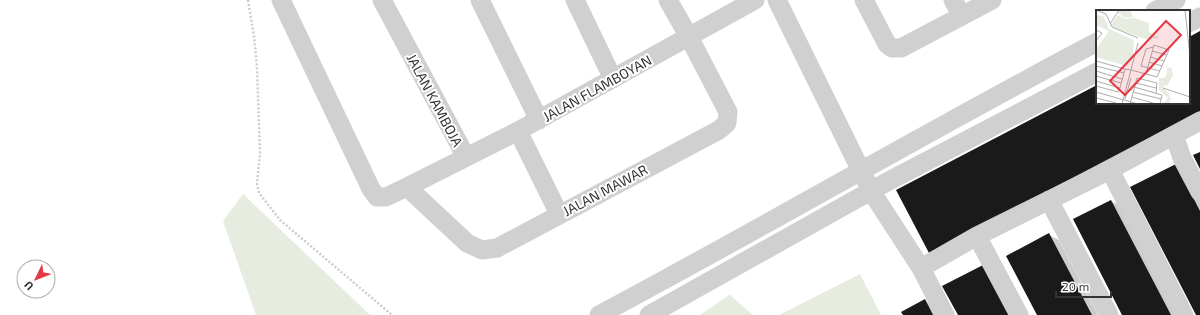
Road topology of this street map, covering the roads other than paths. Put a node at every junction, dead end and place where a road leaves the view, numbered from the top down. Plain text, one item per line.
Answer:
1 (281, 0) edge
2 (382, 0) edge
3 (480, 0) edge
4 (574, 0) edge
5 (668, 0) edge
6 (755, 0) edge
7 (777, 0) edge
8 (864, 0) edge
9 (992, 0) edge
10 (1176, 0) edge
11 (957, 8) edge
12 (1157, 10) edge
13 (1200, 17) edge
14 (1190, 22) edge
15 (689, 37) junction
16 (1096, 43) edge
17 (1096, 73) edge
18 (613, 79) junction
19 (539, 120) junction
20 (1200, 121) edge
21 (518, 131) junction
22 (1174, 134) junction
23 (466, 157) junction
24 (1110, 170) junction
25 (861, 171) junction
26 (407, 187) junction
27 (871, 191) junction
28 (1200, 192) edge
29 (1049, 200) junction
30 (559, 214) junction
31 (977, 236) junction
32 (921, 268) junction
33 (599, 315) edge
34 (650, 315) edge
35 (945, 315) edge
36 (1019, 315) edge
37 (1109, 315) edge
38 (1184, 315) edge

1 - 26 street, JALAN KAMBOJA
2 - 23 street, JALAN KAMBOJA
3 - 19 street
4 - 18 street
5 - 15 street
6 - 15 street, JALAN FLAMBOYAN
7 - 25 street
8 - 11 street
9 - 11 street
10 - 12 street
13 - 14 street
15 - 18 street, JALAN FLAMBOYAN
15 - 30 street, JALAN MAWAR
16 - 25 street
17 - 27 street
18 - 19 street, JALAN FLAMBOYAN
19 - 21 street, JALAN FLAMBOYAN
20 - 22 street
21 - 23 street, JALAN FLAMBOYAN
21 - 30 street
22 - 24 street
22 - 28 street
23 - 26 street, JALAN KAMBOJA
24 - 29 street
24 - 38 street
25 - 27 street
25 - 33 street
26 - 30 street, JALAN MAWAR
27 - 32 street
27 - 34 street
29 - 31 street
29 - 37 street
31 - 32 street
31 - 36 street
32 - 35 street

